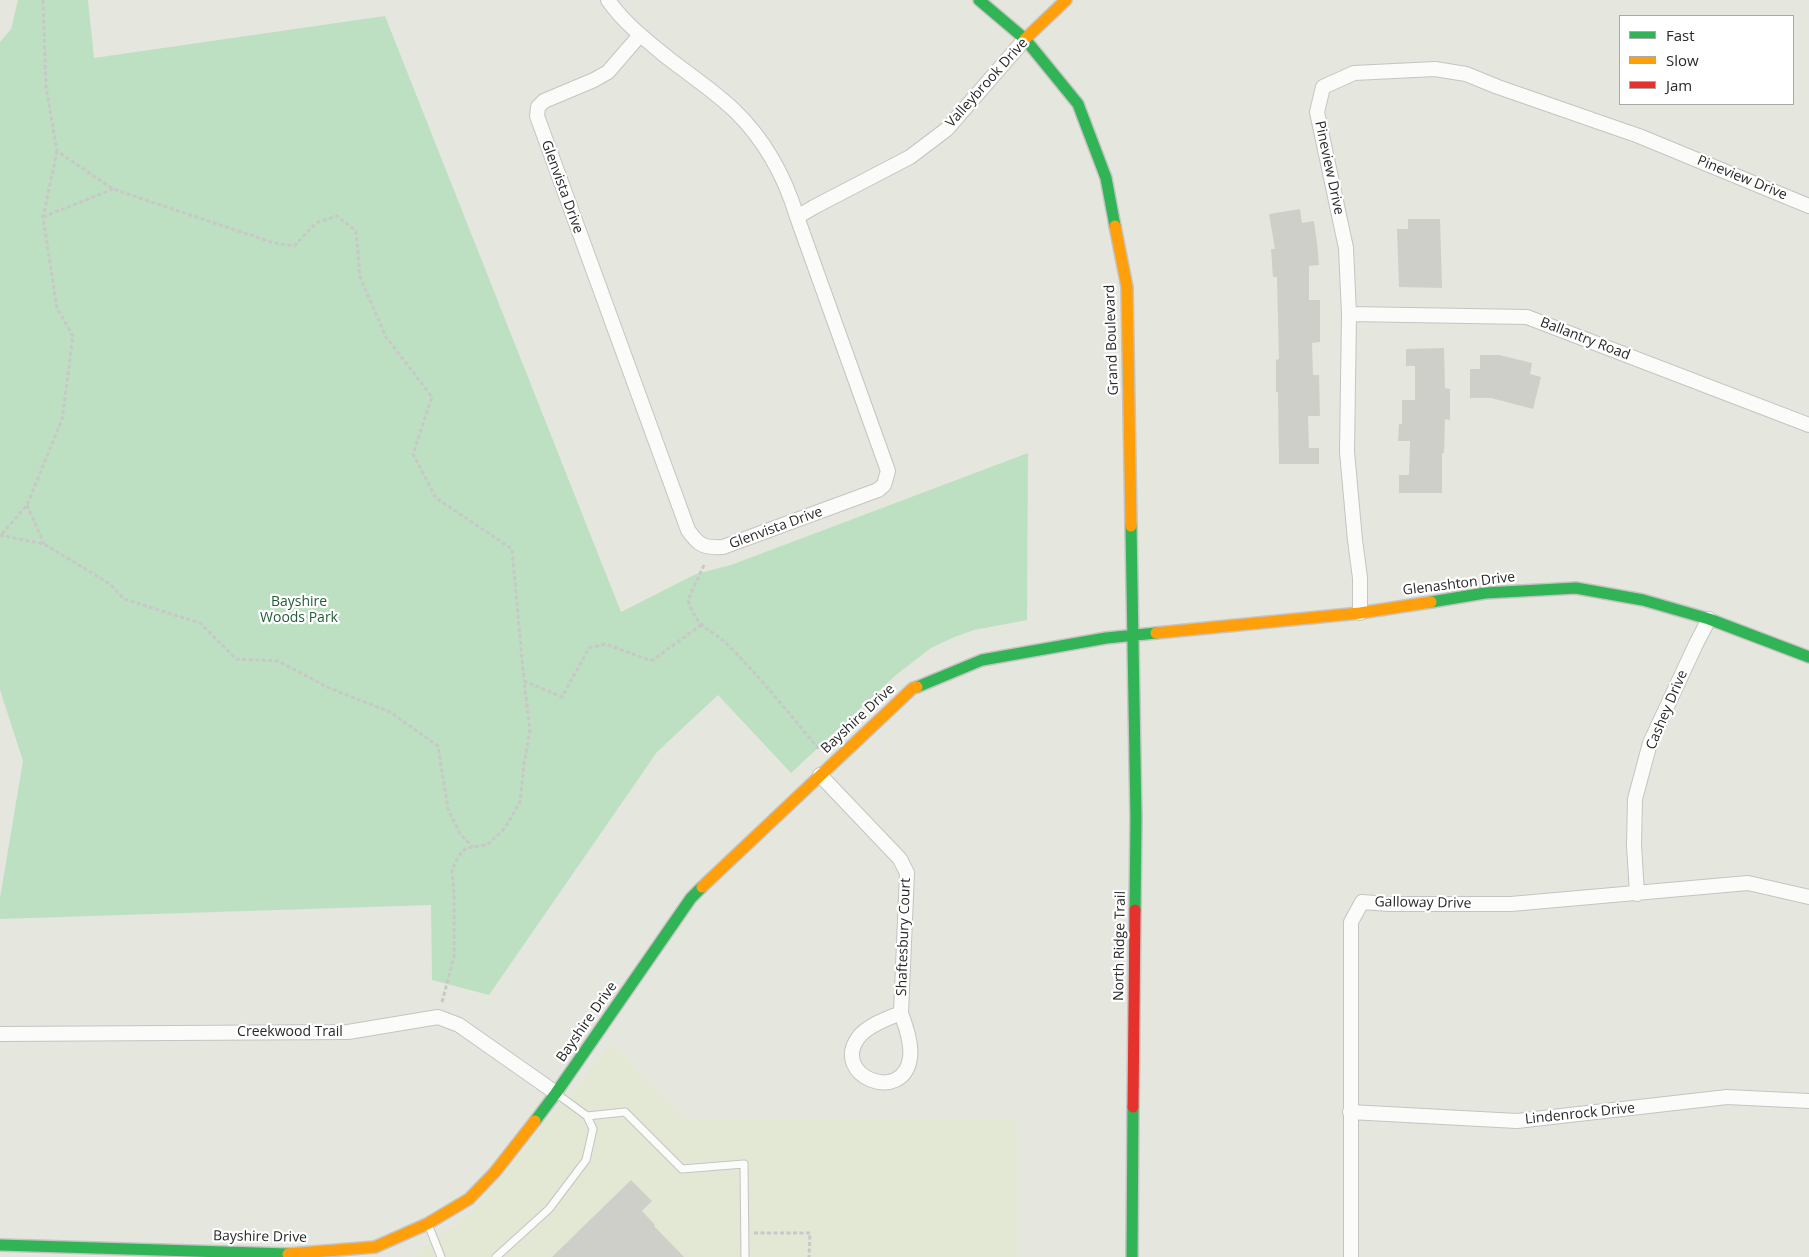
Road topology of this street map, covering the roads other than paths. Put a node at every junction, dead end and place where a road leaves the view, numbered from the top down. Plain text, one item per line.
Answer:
1 (608, 0) edge
2 (980, 0) edge
3 (1066, 0) edge
4 (640, 35) junction
5 (1025, 39) junction
6 (1809, 206) edge
7 (797, 217) junction
8 (1349, 314) junction
9 (1809, 426) edge
10 (1360, 613) junction
11 (1710, 619) junction
12 (1134, 636) junction
13 (1809, 657) edge
14 (820, 775) junction
15 (1637, 894) junction
16 (1809, 896) edge
17 (901, 1013) junction
18 (0, 1034) edge
19 (556, 1093) junction
20 (1809, 1101) edge
21 (1350, 1112) junction
22 (587, 1116) junction
23 (428, 1224) junction
24 (0, 1245) edge
25 (441, 1257) edge
26 (496, 1257) edge
27 (745, 1257) edge
28 (1132, 1257) edge
29 (1351, 1257) edge

1 - 4 street, Glenvista Drive
2 - 5 street, Grand Boulevard
3 - 5 street, Valleybrook Drive
4 - 7 street, Glenvista Drive
4 - 7 street, Glenvista Drive
5 - 7 street, Valleybrook Drive
5 - 12 street, Grand Boulevard
6 - 8 street, Pineview Drive
8 - 9 street, Ballantry Road
8 - 10 street, Pineview Drive
10 - 11 street, Glenashton Drive
10 - 12 street, Glenashton Drive
11 - 13 street, Glenashton Drive
11 - 15 street, Cashey Drive
12 - 14 street, Bayshire Drive
12 - 28 street, North Ridge Trail
14 - 17 street, Shaftesbury Court
14 - 19 street, Bayshire Drive
15 - 16 street, Galloway Drive
15 - 21 street, Galloway Drive
17 - 17 street, Shaftesbury Court
18 - 19 street, Creekwood Trail
19 - 22 lane
19 - 23 street, Bayshire Drive
20 - 21 street, Lindenrock Drive
21 - 29 street, Galloway Drive
22 - 26 lane
22 - 27 lane
23 - 24 street, Bayshire Drive
23 - 25 lane

